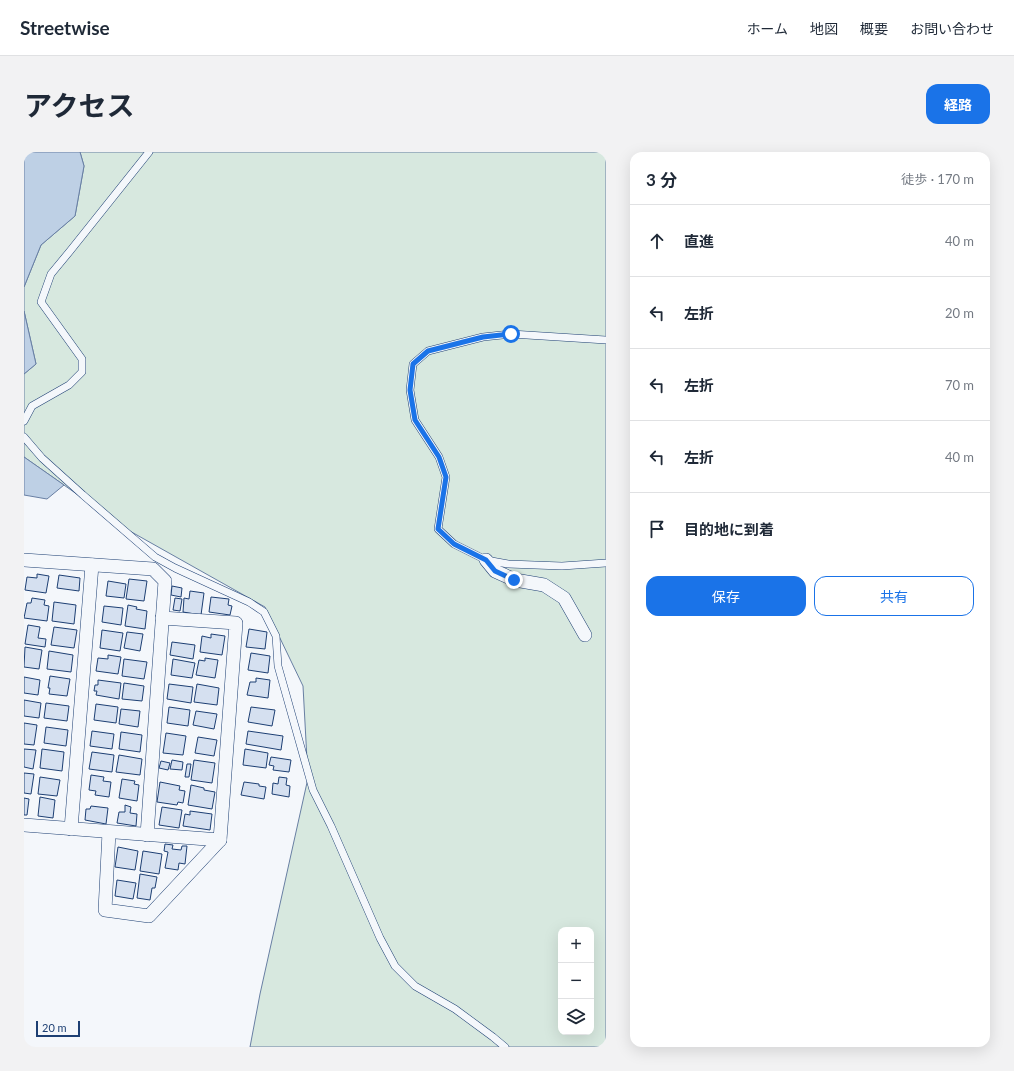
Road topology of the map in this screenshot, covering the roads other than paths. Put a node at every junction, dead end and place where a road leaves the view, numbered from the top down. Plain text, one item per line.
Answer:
1 (148, 152) edge
2 (606, 340) edge
3 (24, 421) edge
4 (24, 437) edge
5 (24, 560) edge
6 (486, 560) junction
7 (606, 563) edge
8 (92, 565) junction
9 (162, 618) junction
10 (585, 635) dead end
11 (24, 825) edge
12 (71, 829) junction
13 (109, 832) junction
14 (147, 835) junction
15 (220, 840) junction
16 (505, 1047) edge

1 - 3 lane
2 - 6 lane
4 - 16 lane
5 - 8 street
6 - 7 lane
6 - 10 street
8 - 9 street
8 - 12 street
9 - 14 street
9 - 15 street
11 - 12 street
12 - 13 street
13 - 14 street
13 - 15 street
14 - 15 street

